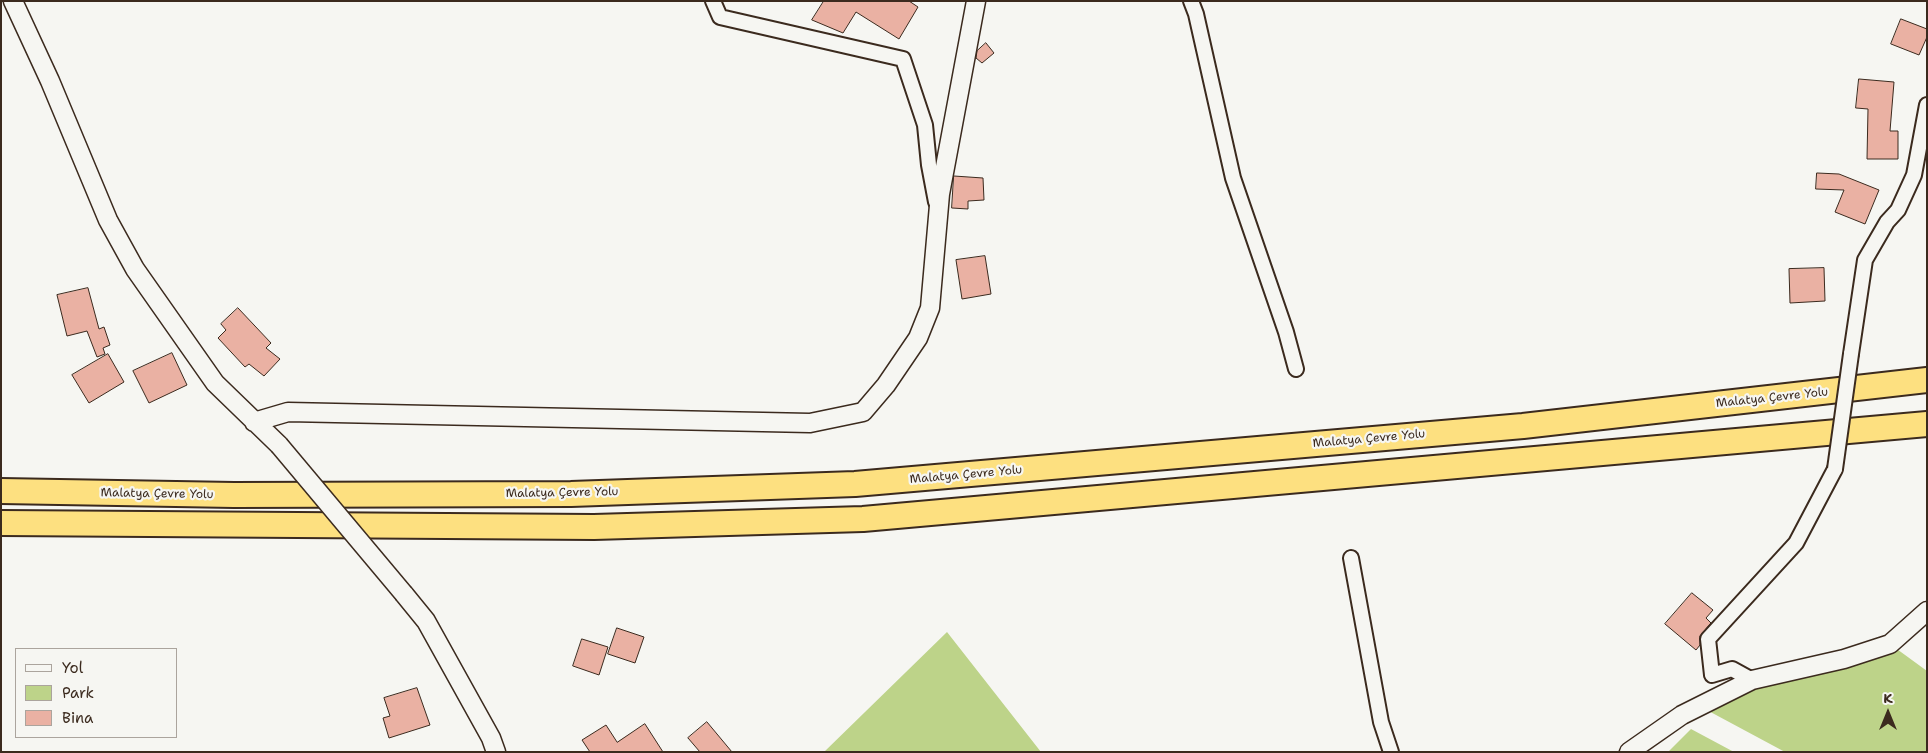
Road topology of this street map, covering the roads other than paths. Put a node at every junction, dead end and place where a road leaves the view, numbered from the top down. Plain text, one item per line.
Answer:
1 (13, 1) edge
2 (713, 1) edge
3 (976, 1) edge
4 (1191, 1) edge
5 (1927, 105) edge
6 (938, 215) junction
7 (1296, 369) dead end
8 (1927, 380) edge
9 (254, 422) junction
10 (1927, 424) edge
11 (1, 491) edge
12 (1, 523) edge
13 (1351, 558) dead end
14 (1927, 611) edge
15 (1752, 680) junction
16 (496, 752) edge
17 (1391, 752) edge
18 (1629, 752) edge

1 - 9 street
2 - 6 street
3 - 6 street
4 - 7 street
5 - 15 street, bridge
6 - 9 street
8 - 11 highway, Malatya Çevre Yolu
9 - 16 street, bridge
10 - 12 highway
13 - 17 street
14 - 15 street
15 - 18 street

